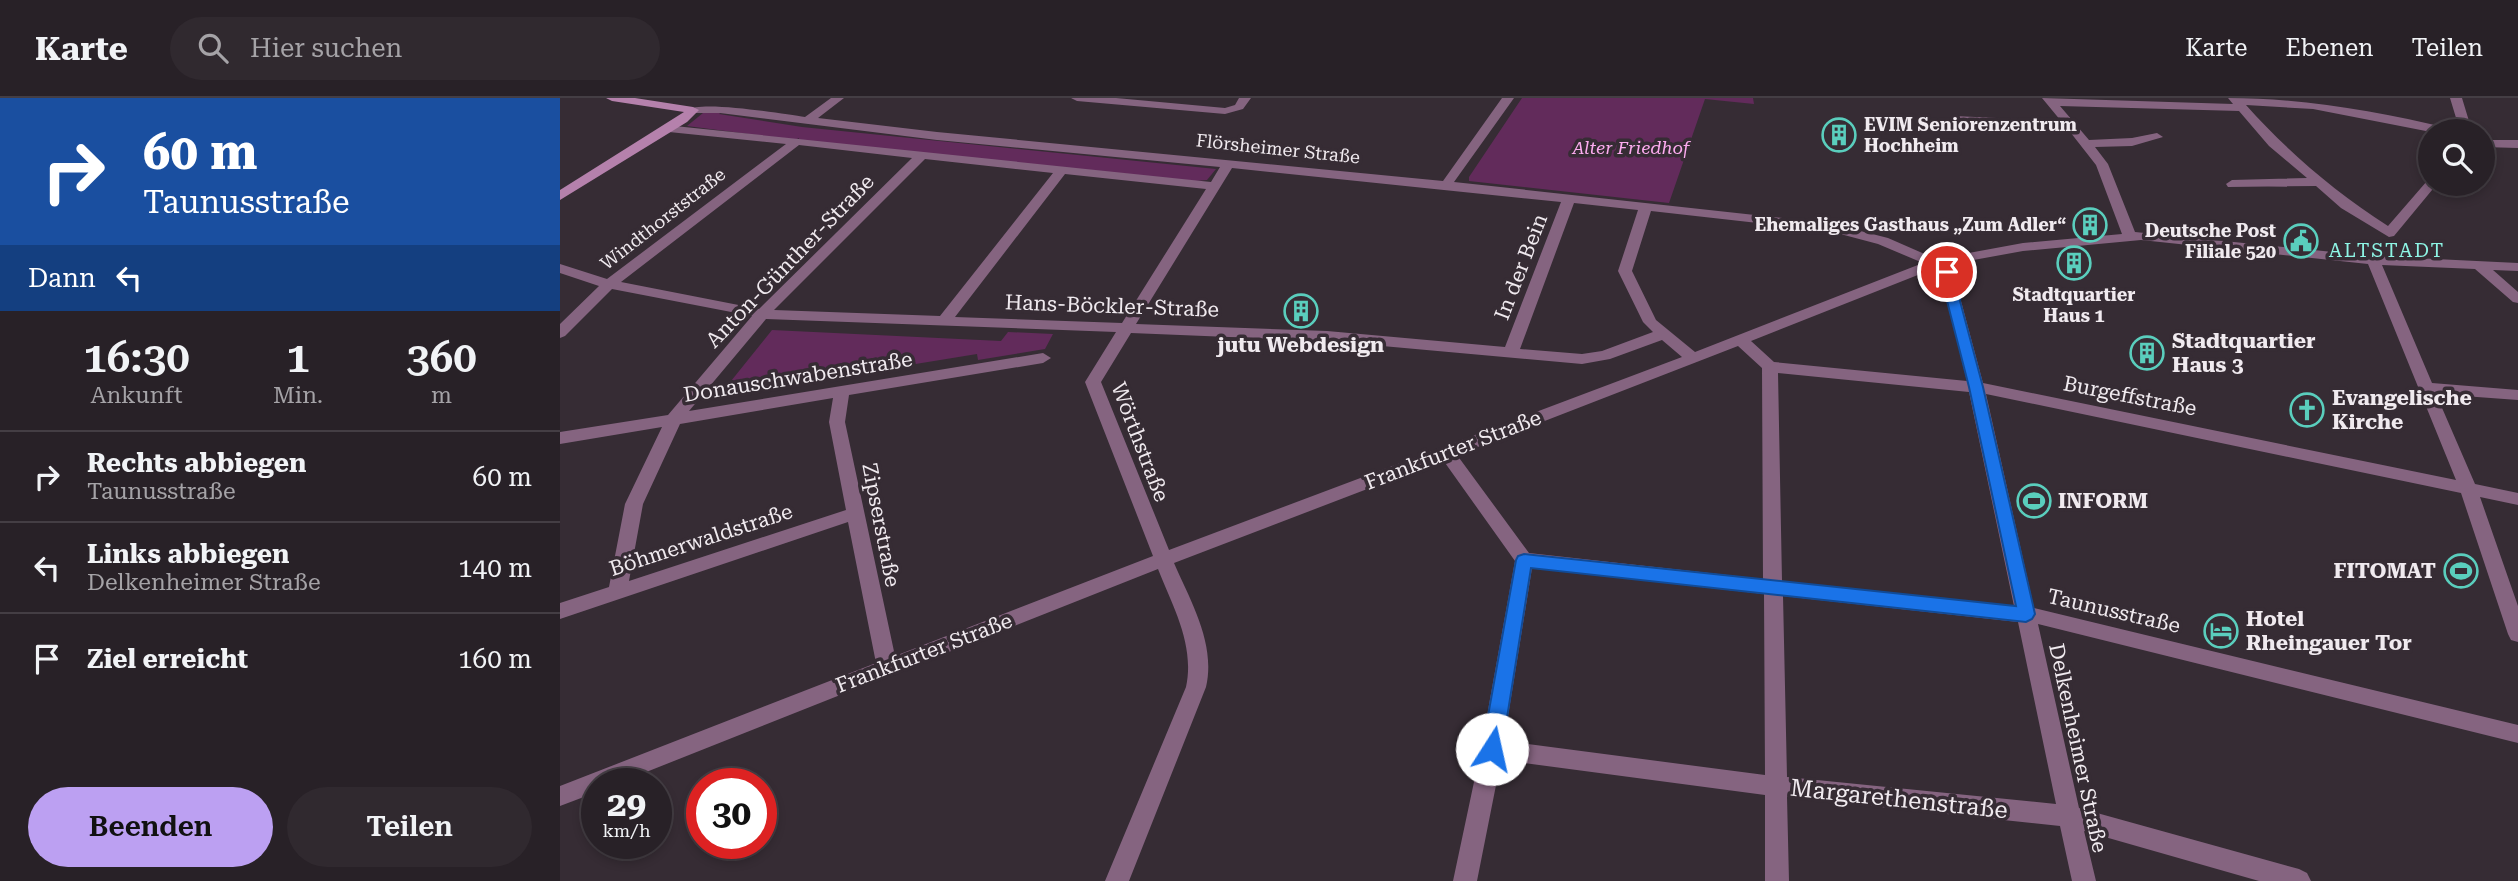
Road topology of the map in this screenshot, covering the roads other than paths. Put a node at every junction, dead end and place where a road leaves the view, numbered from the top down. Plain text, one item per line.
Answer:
1 (612, 98) edge
2 (838, 98) edge
3 (1077, 98) edge
4 (1245, 98) edge
5 (1508, 98) edge
6 (2456, 98) edge
7 (2049, 100) edge
8 (2237, 102) edge
9 (693, 110) junction
10 (1958, 118) dead end
11 (2462, 119) edge
12 (808, 120) junction
13 (2071, 125) junction
14 (2418, 125) edge
15 (670, 128) junction
16 (2157, 137) dead end
17 (796, 142) junction
18 (2086, 144) junction
19 (2518, 144) edge
20 (2495, 145) edge
21 (922, 155) junction
22 (1228, 164) junction
23 (1061, 171) junction
24 (2319, 182) junction
25 (2232, 184) dead end
26 (1446, 185) junction
27 (1215, 186) junction
28 (560, 196) edge
29 (2421, 196) edge
30 (1569, 198) junction
31 (1646, 206) junction
32 (2389, 233) junction
33 (2130, 236) junction
34 (2373, 260) junction
35 (2404, 262) junction
36 (1935, 263) junction
37 (2480, 265) junction
38 (2518, 267) edge
39 (560, 268) edge
40 (609, 284) junction
41 (2518, 299) edge
42 (762, 314) junction
43 (944, 321) junction
44 (1126, 327) junction
45 (560, 333) edge
46 (1663, 334) junction
47 (1740, 340) junction
48 (1511, 351) junction
49 (1043, 358) dead end
50 (1692, 358) junction
51 (1770, 367) junction
52 (1976, 387) junction
53 (2429, 388) junction
54 (842, 391) junction
55 (2518, 395) edge
56 (674, 418) junction
57 (560, 438) edge
58 (1447, 453) junction
59 (2469, 489) junction
60 (2518, 499) edge
61 (856, 513) junction
62 (1164, 559) junction
63 (1524, 560) junction
64 (1772, 586) junction
65 (618, 591) junction
66 (560, 611) edge
67 (2026, 614) junction
68 (2518, 634) edge
69 (887, 668) junction
70 (2518, 734) edge
71 (1492, 749) junction
72 (1774, 786) junction
73 (560, 796) edge
74 (2070, 816) junction
75 (1116, 881) edge
76 (1465, 881) edge
77 (1777, 881) edge
78 (2084, 881) edge
79 (2299, 881) edge

1 - 9 main road, Flörsheimer Straße
2 - 12 street
3 - 4 street
5 - 26 street
6 - 11 street
7 - 8 street
7 - 13 street
8 - 14 street
8 - 24 street
9 - 12 street, Flörsheimer Straße
9 - 15 main road
10 - 13 street
12 - 22 street, Flörsheimer Straße
13 - 18 street
15 - 17 street
15 - 28 main road
16 - 18 street
17 - 21 street
17 - 40 street, Windthorststraße
18 - 33 street
19 - 20 street
21 - 23 street
21 - 42 street, Anton-Günther-Straße
22 - 26 street, Flörsheimer Straße
22 - 27 street, Wörthstraße
23 - 27 street
23 - 43 street
24 - 25 street
24 - 32 street
26 - 30 street, Flörsheimer Straße
27 - 44 street, Wörthstraße
29 - 32 street
30 - 31 street, Flörsheimer Straße
30 - 48 street, In der Bein
31 - 36 street, Flörsheimer Straße
31 - 46 street
32 - 35 street
33 - 34 street, Frankfurter Straße
33 - 36 street, Frankfurter Straße
34 - 35 street, Frankfurter Straße
34 - 53 street
35 - 37 street, Frankfurter Straße
36 - 47 street, Frankfurter Straße
36 - 52 street, Delkenheimer Straße
37 - 38 street, Frankfurter Straße
37 - 41 street
39 - 40 street, Hans-Böckler-Straße
40 - 42 street, Hans-Böckler-Straße
40 - 45 street, Windthorststraße
42 - 43 street, Hans-Böckler-Straße
42 - 56 street, Anton-Günther-Straße
43 - 44 street, Hans-Böckler-Straße
44 - 48 street, Hans-Böckler-Straße
44 - 62 street, Wörthstraße
46 - 48 street, Hans-Böckler-Straße
46 - 50 street
47 - 50 street, Frankfurter Straße
47 - 51 street
49 - 54 street, Donauschwabenstraße
50 - 58 street, Frankfurter Straße
51 - 52 street, Burgeffstraße
51 - 64 street
52 - 59 street, Burgeffstraße
52 - 67 street, Delkenheimer Straße
53 - 55 street
53 - 59 street
54 - 56 street, Donauschwabenstraße
54 - 61 street, Zipserstraße
56 - 57 street, Donauschwabenstraße
56 - 65 street, Anton-Günther-Straße
58 - 62 street, Frankfurter Straße
58 - 63 street
59 - 60 street, Burgeffstraße
59 - 68 street
61 - 65 street, Böhmerwaldstraße
61 - 69 street, Zipserstraße
62 - 69 street, Frankfurter Straße
62 - 75 street
63 - 64 street, Taunusstraße
63 - 71 street
64 - 67 street, Taunusstraße
64 - 72 street
65 - 66 street, Böhmerwaldstraße
67 - 70 street, Taunusstraße
67 - 74 street, Delkenheimer Straße
69 - 73 street, Frankfurter Straße
71 - 72 street, Margarethenstraße
71 - 76 street
72 - 74 street, Margarethenstraße
72 - 77 street
74 - 78 street, Delkenheimer Straße
74 - 79 street, Margarethenstraße

